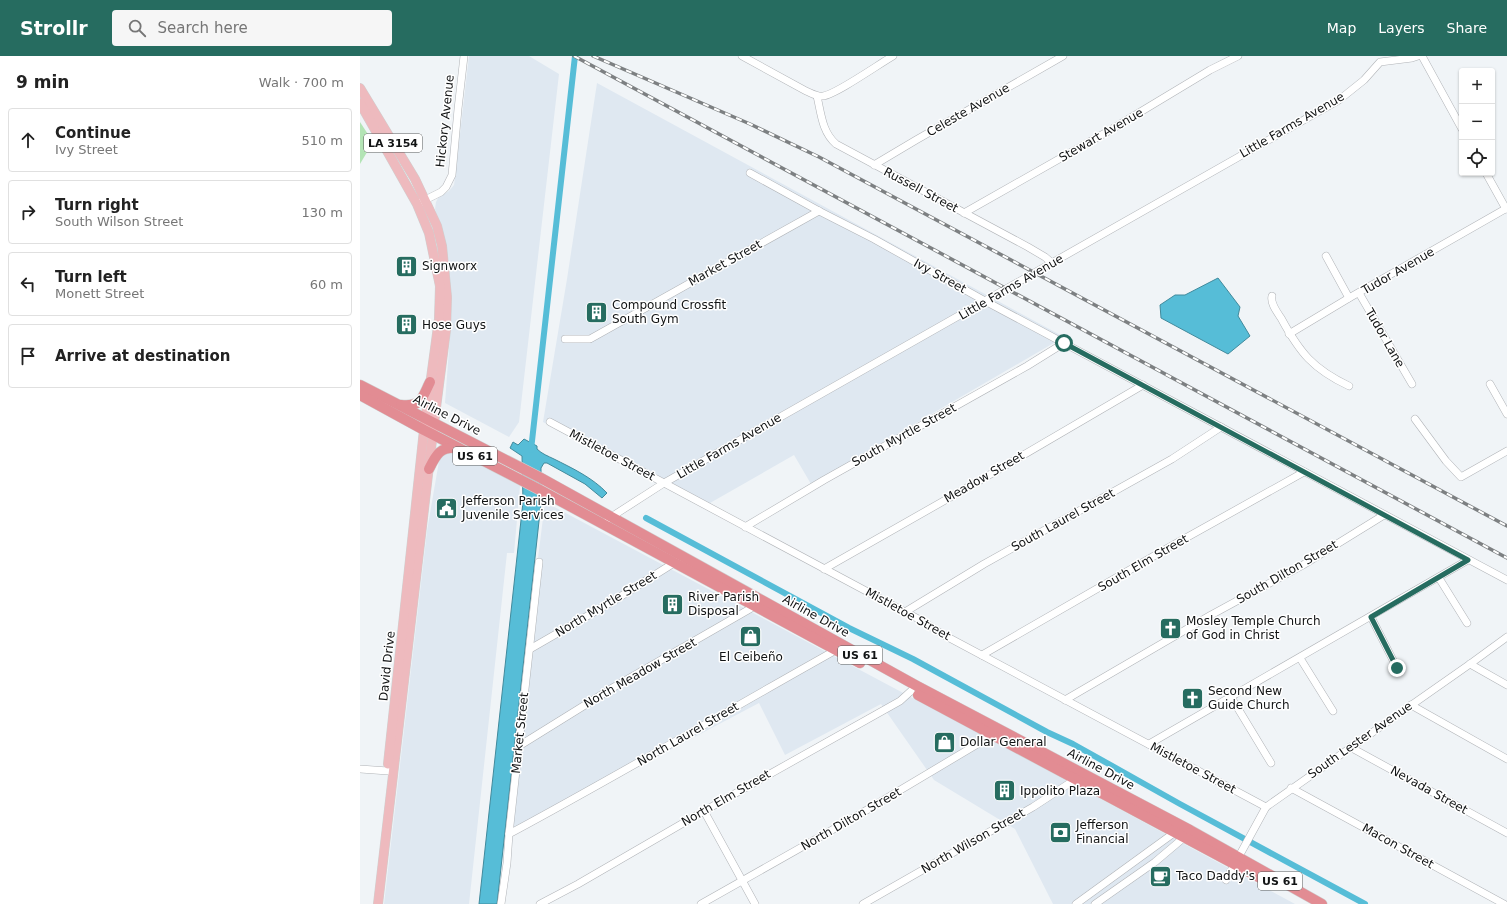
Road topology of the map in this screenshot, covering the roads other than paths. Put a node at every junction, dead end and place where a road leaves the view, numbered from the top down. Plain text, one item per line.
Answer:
1 (464, 56) edge
2 (742, 56) edge
3 (893, 56) edge
4 (1063, 56) edge
5 (1238, 56) edge
6 (1418, 56) edge
7 (1422, 56) edge
8 (1378, 59) edge
9 (360, 88) edge
10 (817, 96) junction
11 (360, 103) edge
12 (1459, 124) edge
13 (874, 165) junction
14 (750, 173) dead end
15 (1488, 176) edge
16 (426, 200) junction
17 (417, 204) junction
18 (1507, 209) edge
19 (819, 211) junction
20 (964, 213) junction
21 (1326, 256) dead end
22 (1052, 263) junction
23 (1359, 293) junction
24 (1272, 296) dead end
25 (1349, 298) junction
26 (985, 302) junction
27 (1290, 334) junction
28 (565, 339) dead end
29 (1064, 343) junction
30 (430, 382) junction
31 (1412, 384) dead end
32 (1490, 384) dead end
33 (360, 385) edge
34 (1143, 385) junction
35 (1349, 386) dead end
36 (360, 395) edge
37 (399, 405) junction
38 (1507, 414) edge
39 (1415, 419) dead end
40 (430, 421) junction
41 (550, 422) dead end
42 (1221, 427) junction
43 (428, 432) junction
44 (460, 448) junction
45 (1507, 451) edge
46 (429, 469) junction
47 (1304, 472) junction
48 (664, 483) junction
49 (1384, 515) junction
50 (611, 517) junction
51 (603, 524) junction
52 (745, 527) junction
53 (678, 560) junction
54 (1468, 560) junction
55 (539, 562) dead end
56 (824, 568) junction
57 (1439, 578) junction
58 (1507, 580) edge
59 (757, 603) junction
60 (905, 612) junction
61 (1371, 617) junction
62 (1467, 623) dead end
63 (1507, 637) edge
64 (837, 647) junction
65 (530, 649) junction
66 (982, 655) junction
67 (1300, 658) junction
68 (1470, 664) junction
69 (1397, 668) dead end
70 (1507, 685) edge
71 (911, 691) junction
72 (1232, 697) junction
73 (1065, 700) junction
74 (1411, 705) junction
75 (1333, 711) dead end
76 (996, 732) junction
77 (1149, 744) junction
78 (519, 746) junction
79 (1350, 747) junction
80 (1507, 759) edge
81 (1271, 763) dead end
82 (360, 769) edge
83 (391, 771) junction
84 (1079, 777) junction
85 (1291, 788) junction
86 (1266, 807) junction
87 (704, 811) junction
88 (1184, 832) junction
89 (1507, 833) edge
90 (509, 834) junction
91 (1239, 857) junction
92 (1134, 862) junction
93 (1140, 872) junction
94 (742, 880) junction
95 (1110, 880) junction
96 (1226, 880) dead end
97 (1116, 888) junction
98 (373, 904) edge
99 (378, 904) edge
100 (501, 904) edge
101 (540, 904) edge
102 (701, 904) edge
103 (755, 904) edge
104 (863, 904) edge
105 (1076, 904) edge
106 (1095, 904) edge
107 (1308, 904) edge
108 (1322, 904) edge
109 (1504, 904) edge

1 - 16 street, Hickory Avenue
2 - 10 street
3 - 10 street
4 - 13 street, Celeste Avenue
5 - 20 street, Stewart Avenue
6 - 8 street, Little Farms Avenue
7 - 12 street
8 - 22 street, Little Farms Avenue
9 - 16 main road, LA 3154
10 - 13 street, Russell Street
11 - 17 main road, LA 3154
13 - 20 street, Russell Street
14 - 19 street, Ivy Street
15 - 18 street
16 - 17 street, Hickory Avenue
16 - 40 main road, LA 3154
17 - 30 main road, LA 3154
18 - 23 street, Tudor Avenue
19 - 26 street, Ivy Street
19 - 28 street, Market Street
20 - 22 street, Russell Street
21 - 25 street
22 - 26 street, Little Farms Avenue
23 - 25 street, Tudor Avenue
23 - 31 street, Tudor Lane
24 - 27 street
25 - 27 street, Tudor Avenue
26 - 29 street, Ivy Street
26 - 48 street, Little Farms Avenue
27 - 35 street
29 - 34 street, Ivy Street
29 - 52 street, South Myrtle Street
30 - 37 highway
30 - 40 main road, LA 3154
32 - 38 street
33 - 37 highway, Airline Drive / US 61
34 - 42 street, Ivy Street
34 - 56 street, Meadow Street
36 - 43 highway, Airline Drive / US 61
37 - 40 highway, Airline Drive / US 61
39 - 45 street
40 - 43 main road, LA 3154
40 - 50 highway, Airline Drive / US 61
41 - 48 street, Mistletoe Street
42 - 47 street, Ivy Street
42 - 60 street, South Laurel Street
43 - 44 highway, Airline Drive / US 61
43 - 46 main road, David Drive
43 - 83 main road, David Drive
44 - 46 highway
44 - 51 highway, Airline Drive / US 61
46 - 83 main road, David Drive
47 - 49 street, Ivy Street
47 - 66 street, South Elm Street
48 - 50 street, Little Farms Avenue
48 - 52 street, Mistletoe Street
49 - 54 street, Ivy Street
49 - 73 street, South Dilton Street
50 - 51 street, Little Farms Avenue
50 - 53 highway, Airline Drive / US 61
51 - 53 highway, Airline Drive / US 61
52 - 56 street, Mistletoe Street
53 - 59 highway, Airline Drive / US 61
53 - 65 street, North Myrtle Street
54 - 57 street
54 - 58 street, Ivy Street
55 - 65 street, Market Street
56 - 60 street, Mistletoe Street
57 - 61 street
57 - 62 street
59 - 64 highway, Airline Drive / US 61
59 - 78 street, North Meadow Street
60 - 66 street, Mistletoe Street
61 - 67 street
61 - 69 street
63 - 68 street, South Lester Avenue
64 - 71 highway, Airline Drive / US 61
64 - 76 highway, Airline Drive / US 61
64 - 90 street, North Laurel Street
65 - 78 street, Market Street
66 - 73 street, Mistletoe Street
67 - 72 street
67 - 75 street
68 - 70 street
68 - 74 street, South Lester Avenue
71 - 76 highway, Airline Drive / US 61
71 - 87 street, North Elm Street
72 - 77 street
72 - 81 street
73 - 77 street, Mistletoe Street
74 - 79 street, South Lester Avenue
74 - 80 street
76 - 84 highway, Airline Drive / US 61
76 - 94 street, North Dilton Street
77 - 86 street, Mistletoe Street
78 - 90 street, Market Street
79 - 85 street, South Lester Avenue
79 - 89 street, Nevada Street
82 - 83 street
83 - 98 main road, David Drive
83 - 99 main road, David Drive
84 - 88 highway, Airline Drive / US 61
84 - 104 street, North Wilson Street
85 - 86 street, South Lester Avenue
85 - 109 street, Macon Street
86 - 91 street, South Lester Avenue
87 - 94 street
87 - 101 street, North Elm Street
88 - 91 highway, Airline Drive / US 61
88 - 92 street
88 - 93 street
90 - 100 street, Market Street
91 - 96 street, South Lester Avenue
91 - 107 highway, Airline Drive / US 61
91 - 108 highway, Airline Drive / US 61
92 - 93 street
92 - 95 street
93 - 97 street
94 - 102 street, North Dilton Street
94 - 103 street
95 - 97 street
95 - 105 street
97 - 106 street

